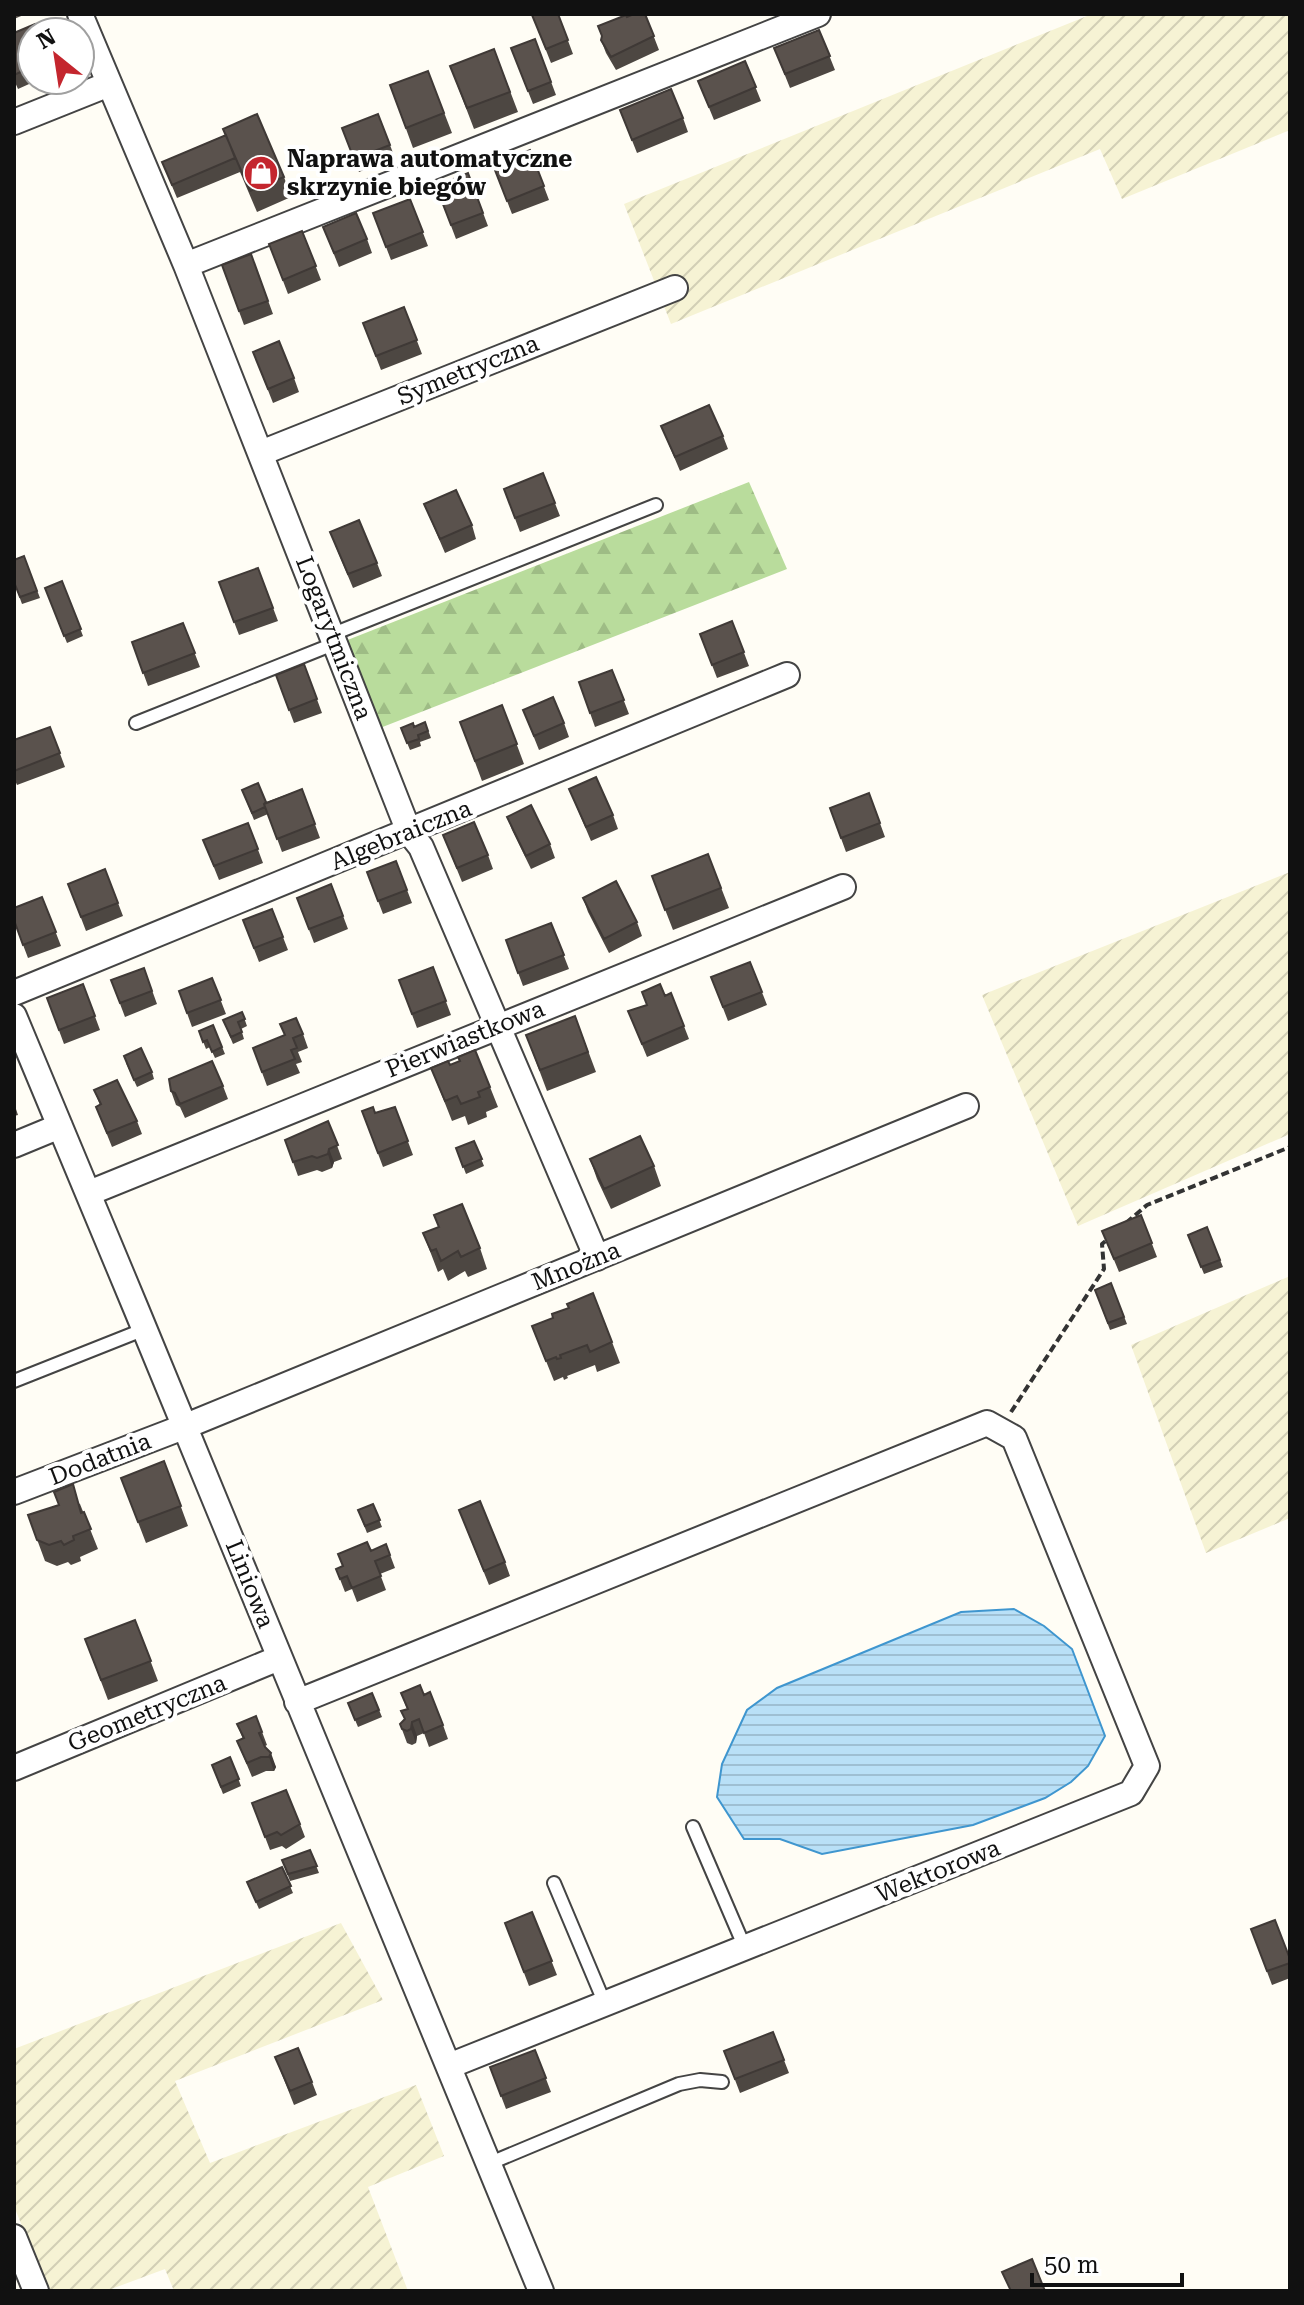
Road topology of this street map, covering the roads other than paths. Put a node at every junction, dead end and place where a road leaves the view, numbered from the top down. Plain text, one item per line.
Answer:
1 (80, 14) edge
2 (818, 14) edge
3 (109, 84) junction
4 (14, 122) edge
5 (186, 265) junction
6 (675, 288) dead end
7 (261, 453) junction
8 (656, 505) dead end
9 (334, 638) junction
10 (787, 675) dead end
11 (136, 723) dead end
12 (409, 832) junction
13 (843, 887) dead end
14 (14, 993) edge
15 (14, 1016) edge
16 (499, 1025) junction
17 (966, 1106) dead end
18 (60, 1126) junction
19 (14, 1145) edge
20 (89, 1193) junction
21 (597, 1258) junction
22 (145, 1329) junction
23 (14, 1381) edge
24 (186, 1426) junction
25 (14, 1492) edge
26 (279, 1658) junction
27 (297, 1702) junction
28 (14, 1768) edge
29 (693, 1827) dead end
30 (554, 1883) dead end
31 (745, 1948) junction
32 (605, 2004) junction
33 (449, 2066) junction
34 (722, 2082) dead end
35 (486, 2159) junction
36 (14, 2237) edge
37 (36, 2291) edge
38 (541, 2291) edge

1 - 3 street, Logarytmiczna
2 - 5 street
3 - 4 street
3 - 5 street, Logarytmiczna
5 - 7 street, Logarytmiczna
6 - 7 street, Symetryczna
7 - 9 street, Logarytmiczna
8 - 9 lane
9 - 11 lane
9 - 12 street, Logarytmiczna
10 - 12 street, Algebraiczna
12 - 14 street, Algebraiczna
12 - 16 street, Logarytmiczna
13 - 16 street, Pierwiastkowa
15 - 18 street, Liniowa
16 - 20 street, Pierwiastkowa
16 - 21 street, Logarytmiczna
17 - 21 street, Mnożna
18 - 19 street
18 - 20 street, Liniowa
20 - 22 street, Liniowa
21 - 24 street, Mnożna
22 - 23 lane
22 - 24 street, Liniowa
24 - 25 street, Dodatnia
24 - 26 street, Liniowa
26 - 27 street, Liniowa
26 - 28 street, Geometryczna
27 - 31 street, Wektorowa
27 - 33 street, Liniowa
29 - 31 lane
30 - 32 lane
31 - 32 street, Wektorowa
32 - 33 street, Wektorowa
33 - 35 street, Liniowa
34 - 35 lane
35 - 38 street, Liniowa
36 - 37 street

